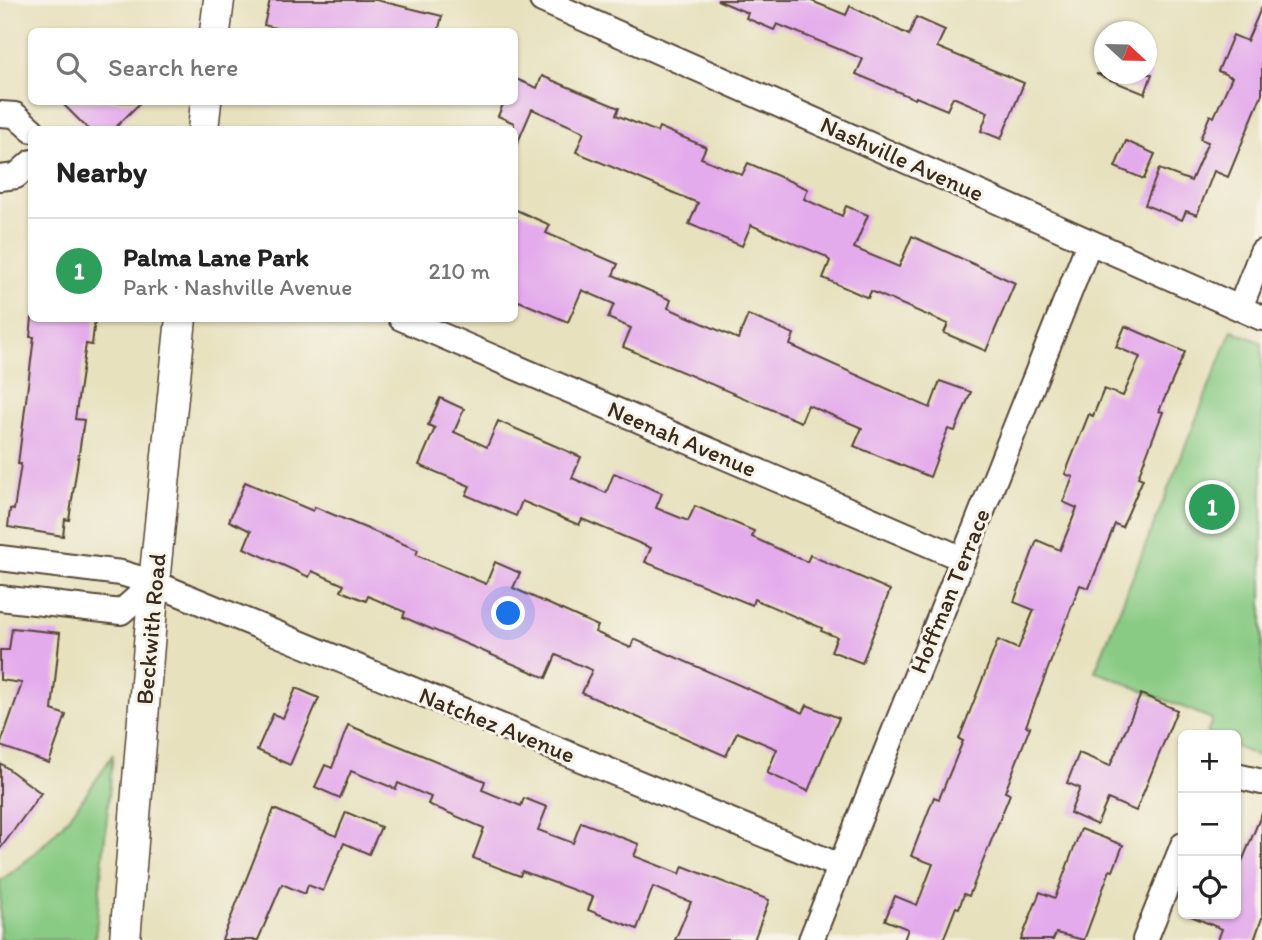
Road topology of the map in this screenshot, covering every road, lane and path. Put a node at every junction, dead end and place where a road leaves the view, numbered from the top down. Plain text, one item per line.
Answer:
1 (219, 0) edge
2 (542, 0) edge
3 (216, 28) edge
4 (206, 105) edge
5 (0, 114) edge
6 (28, 126) edge
7 (203, 126) edge
8 (28, 166) edge
9 (0, 178) edge
10 (1089, 243) junction
11 (1262, 252) edge
12 (1251, 313) edge
13 (181, 322) edge
14 (410, 322) edge
15 (0, 558) edge
16 (963, 559) junction
17 (154, 583) junction
18 (0, 598) edge
19 (1241, 777) edge
20 (1262, 782) edge
21 (1179, 856) edge
22 (840, 866) junction
23 (125, 940) edge
24 (810, 940) edge
25 (1145, 940) edge

1 - 3 street
2 - 10 street, Nashville Avenue
4 - 7 street
5 - 6 street
8 - 9 street
10 - 12 street, Nashville Avenue
10 - 16 street, Hoffman Terrace
11 - 12 street
13 - 17 street, Beckwith Road
14 - 16 street, Neenah Avenue
15 - 17 street, Natchez Avenue
16 - 22 street, Hoffman Terrace
17 - 18 street
17 - 22 street, Natchez Avenue
17 - 23 street, Beckwith Road
19 - 20 street
21 - 25 street
22 - 24 street, Hoffman Terrace

